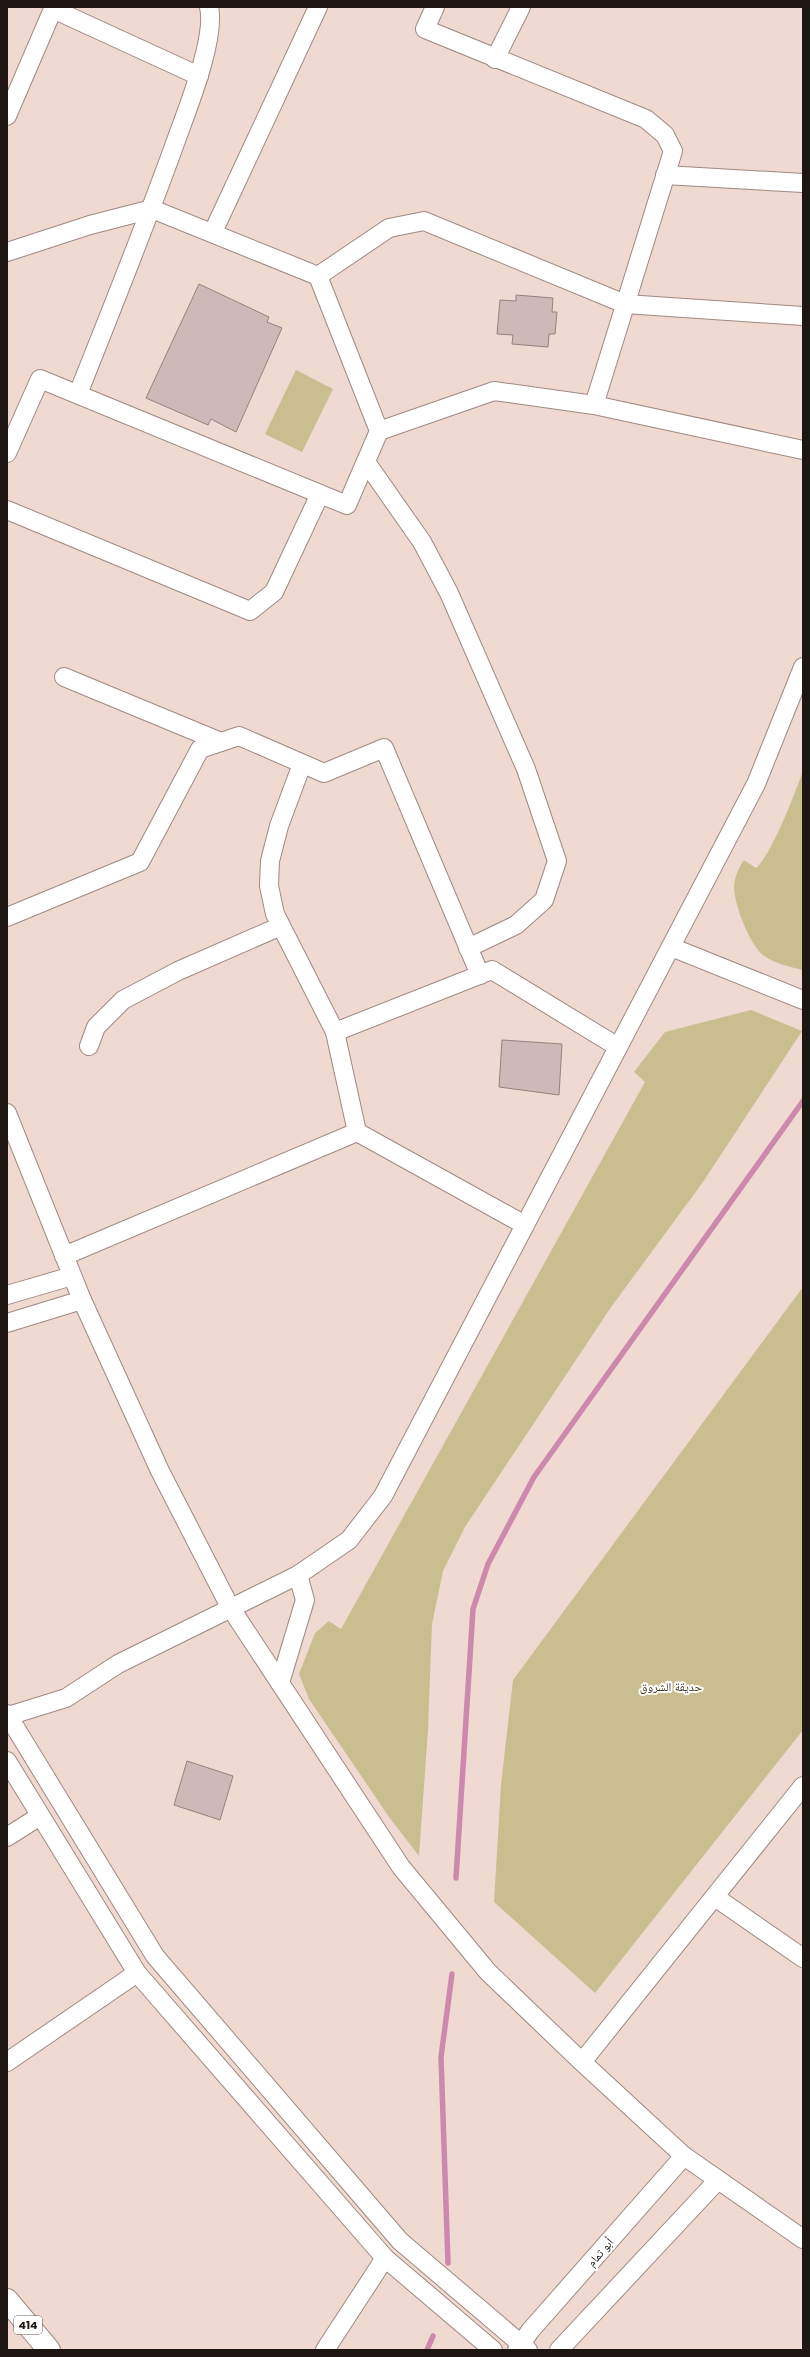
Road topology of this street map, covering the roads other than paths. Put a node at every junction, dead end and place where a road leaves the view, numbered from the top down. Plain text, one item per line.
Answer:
1 (209, 7) edge
2 (318, 7) edge
3 (435, 7) edge
4 (521, 7) edge
5 (495, 58) junction
6 (199, 76) junction
7 (7, 116) edge
8 (665, 175) junction
9 (803, 183) edge
10 (152, 209) junction
11 (213, 232) junction
12 (7, 252) edge
13 (318, 276) junction
14 (625, 304) junction
15 (803, 316) edge
16 (78, 394) junction
17 (594, 405) junction
18 (379, 431) junction
19 (803, 450) edge
20 (7, 454) edge
21 (366, 462) junction
22 (320, 494) junction
23 (7, 510) edge
24 (803, 667) edge
25 (64, 677) dead end
26 (221, 742) junction
27 (302, 764) junction
28 (7, 916) edge
29 (282, 926) junction
30 (671, 947) junction
31 (468, 948) junction
32 (480, 975) junction
33 (803, 1000) edge
34 (335, 1032) junction
35 (89, 1046) dead end
36 (618, 1047) junction
37 (7, 1113) edge
38 (357, 1132) junction
39 (525, 1225) junction
40 (64, 1256) junction
41 (72, 1276) junction
42 (7, 1295) edge
43 (82, 1300) junction
44 (7, 1323) edge
45 (298, 1574) junction
46 (230, 1607) junction
47 (280, 1683) junction
48 (8, 1715) edge
49 (7, 1762) edge
50 (803, 1786) edge
51 (40, 1816) junction
52 (7, 1837) edge
53 (714, 1896) junction
54 (803, 1958) edge
55 (138, 1973) junction
56 (7, 2062) edge
57 (582, 2062) junction
58 (684, 2156) junction
59 (718, 2180) junction
60 (803, 2239) edge
61 (385, 2258) junction
62 (7, 2300) edge
63 (522, 2348) edge
64 (49, 2350) edge
65 (324, 2350) edge
66 (493, 2350) edge
67 (559, 2350) edge

1 - 6 street
2 - 11 street
3 - 5 street
4 - 5 street
5 - 8 street
6 - 7 street
6 - 10 street
8 - 9 street
8 - 14 street
10 - 11 street
10 - 12 street
10 - 16 street
11 - 13 street
13 - 14 street
13 - 18 street
14 - 15 street
14 - 17 street
16 - 20 street
16 - 22 street
17 - 18 street
17 - 19 street
18 - 21 street
21 - 22 street
21 - 31 street
22 - 23 street
24 - 30 street
25 - 26 street
26 - 27 street
26 - 28 street
27 - 29 street
27 - 31 street
29 - 34 street
29 - 35 street
30 - 33 street
30 - 36 street
31 - 32 street
32 - 34 street
32 - 36 street
34 - 38 street
36 - 39 street
37 - 40 street
38 - 39 street
38 - 40 street
39 - 45 street
40 - 41 street
41 - 42 street
41 - 43 street
43 - 44 street
43 - 46 street
45 - 46 street
45 - 47 street
46 - 47 street
46 - 48 street
47 - 57 street
48 - 63 street
49 - 51 street
50 - 53 street
51 - 52 street
51 - 55 street
53 - 54 street
53 - 57 street
55 - 56 street
55 - 61 street
57 - 58 street
58 - 59 street
58 - 63 street, أبو تمام
59 - 60 street
59 - 67 street
61 - 65 street
61 - 66 street
62 - 64 highway, 414

